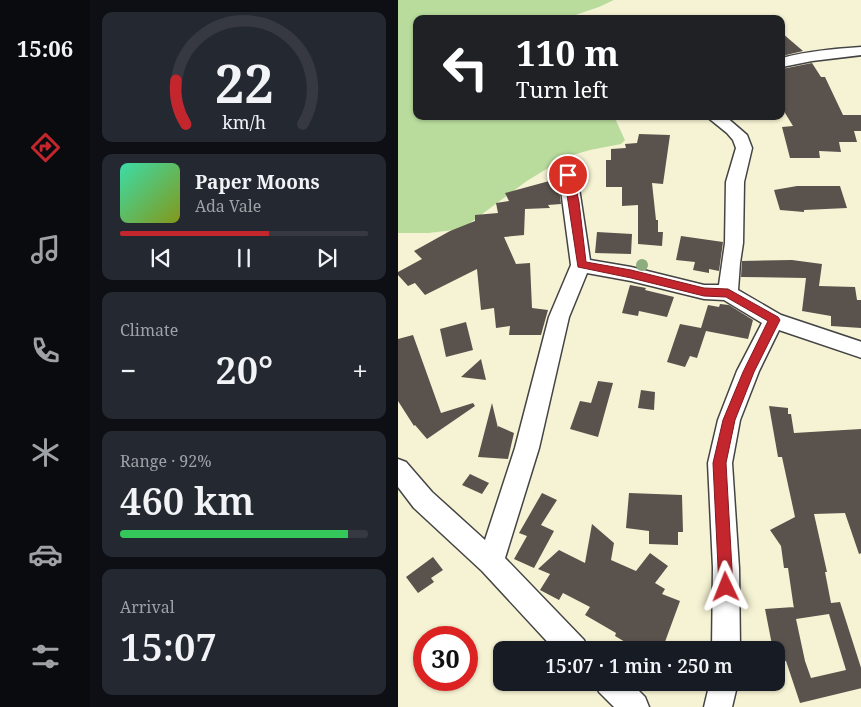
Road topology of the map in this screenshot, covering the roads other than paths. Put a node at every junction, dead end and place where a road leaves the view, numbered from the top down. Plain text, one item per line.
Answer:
1 (862, 52) edge
2 (785, 63) edge
3 (719, 120) edge
4 (568, 175) dead end
5 (581, 265) junction
6 (728, 293) junction
7 (774, 320) junction
8 (862, 350) edge
9 (398, 469) edge
10 (491, 562) junction
11 (566, 641) edge
12 (726, 641) edge
13 (618, 691) edge
14 (722, 691) edge
15 (635, 707) edge
16 (718, 707) edge

1 - 2 street
3 - 6 street
4 - 5 street
5 - 6 street
5 - 10 street
6 - 7 street
7 - 8 street
7 - 12 street
9 - 10 street
10 - 11 street
13 - 15 street
14 - 16 street

